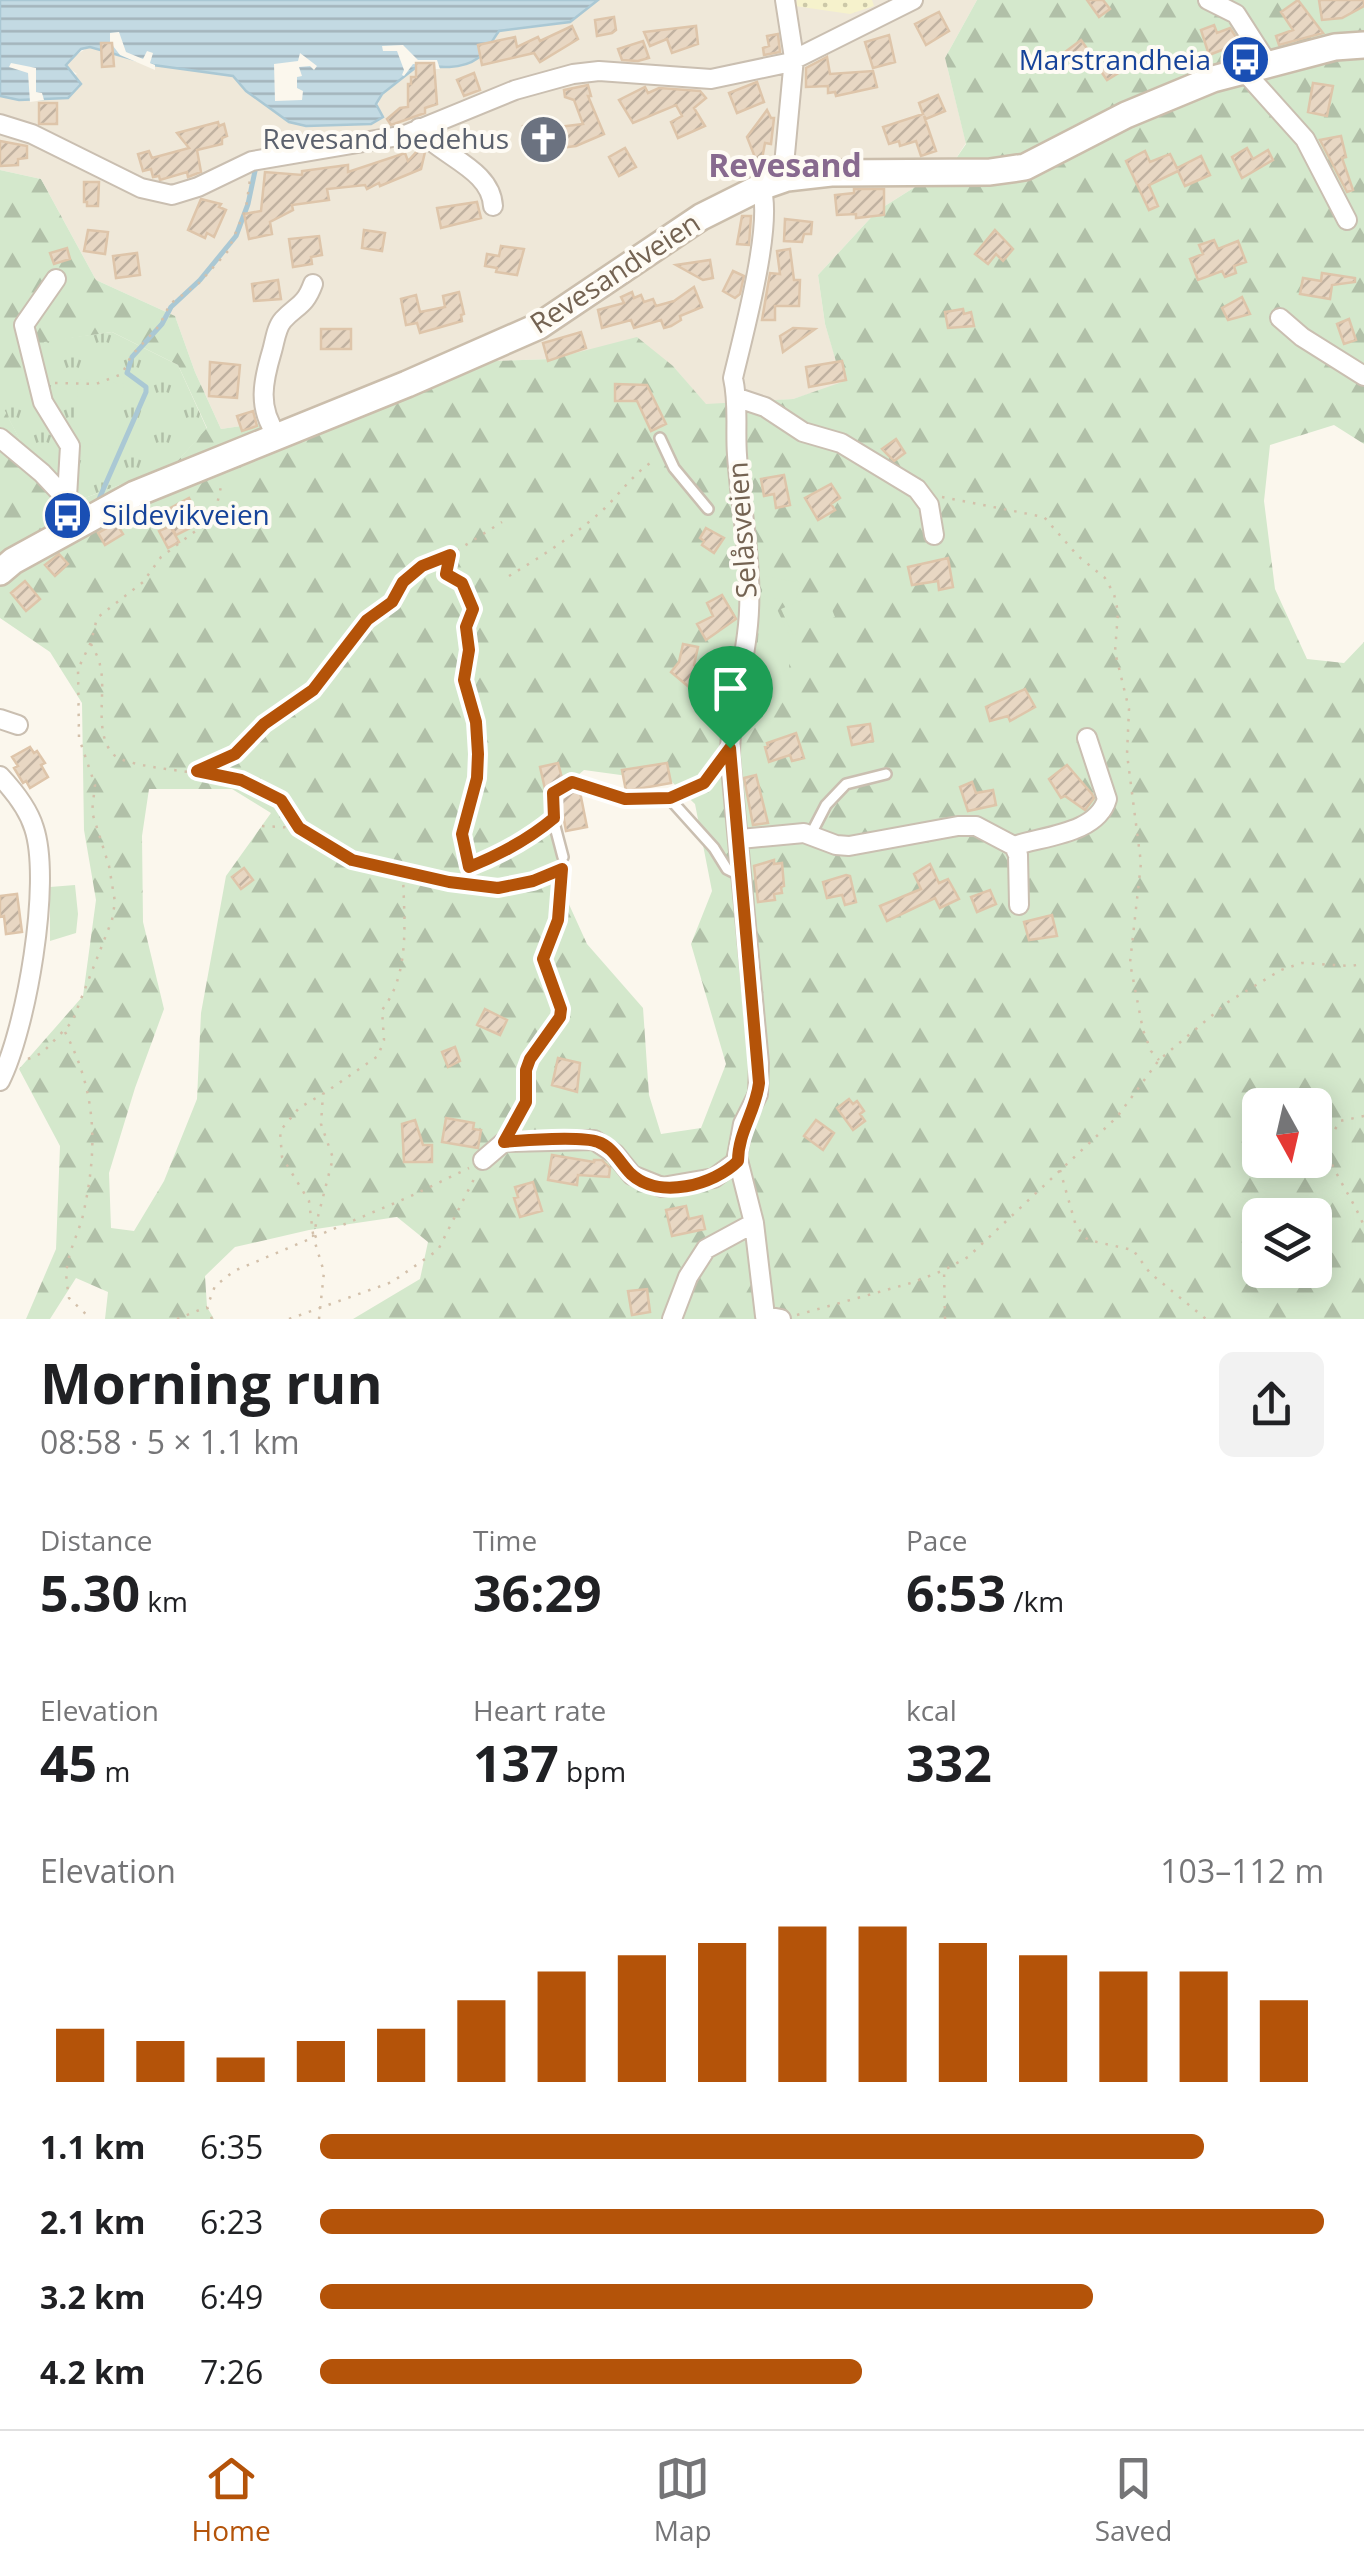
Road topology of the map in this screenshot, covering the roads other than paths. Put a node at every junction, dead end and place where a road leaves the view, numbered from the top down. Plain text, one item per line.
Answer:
1 (785, 0) edge
2 (913, 0) edge
3 (1208, 0) edge
4 (1364, 45) edge
5 (794, 58) junction
6 (1256, 67) junction
7 (0, 124) edge
8 (419, 128) junction
9 (787, 178) junction
10 (761, 186) junction
11 (493, 206) dead end
12 (1347, 220) dead end
13 (56, 280) dead end
14 (314, 284) dead end
15 (1280, 318) dead end
16 (1364, 376) edge
17 (738, 398) junction
18 (277, 435) junction
19 (0, 438) edge
20 (660, 438) dead end
21 (66, 497) junction
22 (708, 509) dead end
23 (86, 520) junction
24 (934, 535) dead end
25 (0, 572) edge
26 (1087, 738) dead end
27 (730, 748) junction
28 (886, 774) dead end
29 (0, 776) edge
30 (670, 798) junction
31 (811, 834) junction
32 (740, 840) junction
33 (1014, 846) junction
34 (563, 858) road end
35 (742, 876) junction
36 (1019, 905) dead end
37 (0, 1081) edge
38 (483, 1160) road end
39 (738, 1161) junction
40 (754, 1223) junction
41 (772, 1317) edge
42 (672, 1319) edge

1 - 5 street
2 - 5 street
3 - 6 street
4 - 6 main road, Revesandveien
5 - 8 street
5 - 9 street
6 - 9 main road, Revesandveien
6 - 12 street
7 - 8 street
8 - 11 street
9 - 10 main road, Revesandveien
10 - 17 street, Selåsveien
10 - 18 main road, Revesandveien
13 - 21 street
14 - 18 street
15 - 16 street
17 - 24 street
17 - 27 street, Selåsveien
18 - 23 main road, Revesandveien
19 - 21 street
20 - 22 lane
21 - 23 street
23 - 25 main road, Revesandveien
26 - 33 street
27 - 30 lane
27 - 32 street, Selåsveien
28 - 31 lane
29 - 37 street
30 - 34 lane
30 - 35 lane
31 - 32 street
31 - 33 street
32 - 35 street, Selåsveien
33 - 36 street
35 - 39 street, Selåsveien
38 - 39 street
39 - 40 street, Selåsveien
40 - 41 street, Selåsveien
40 - 42 street

